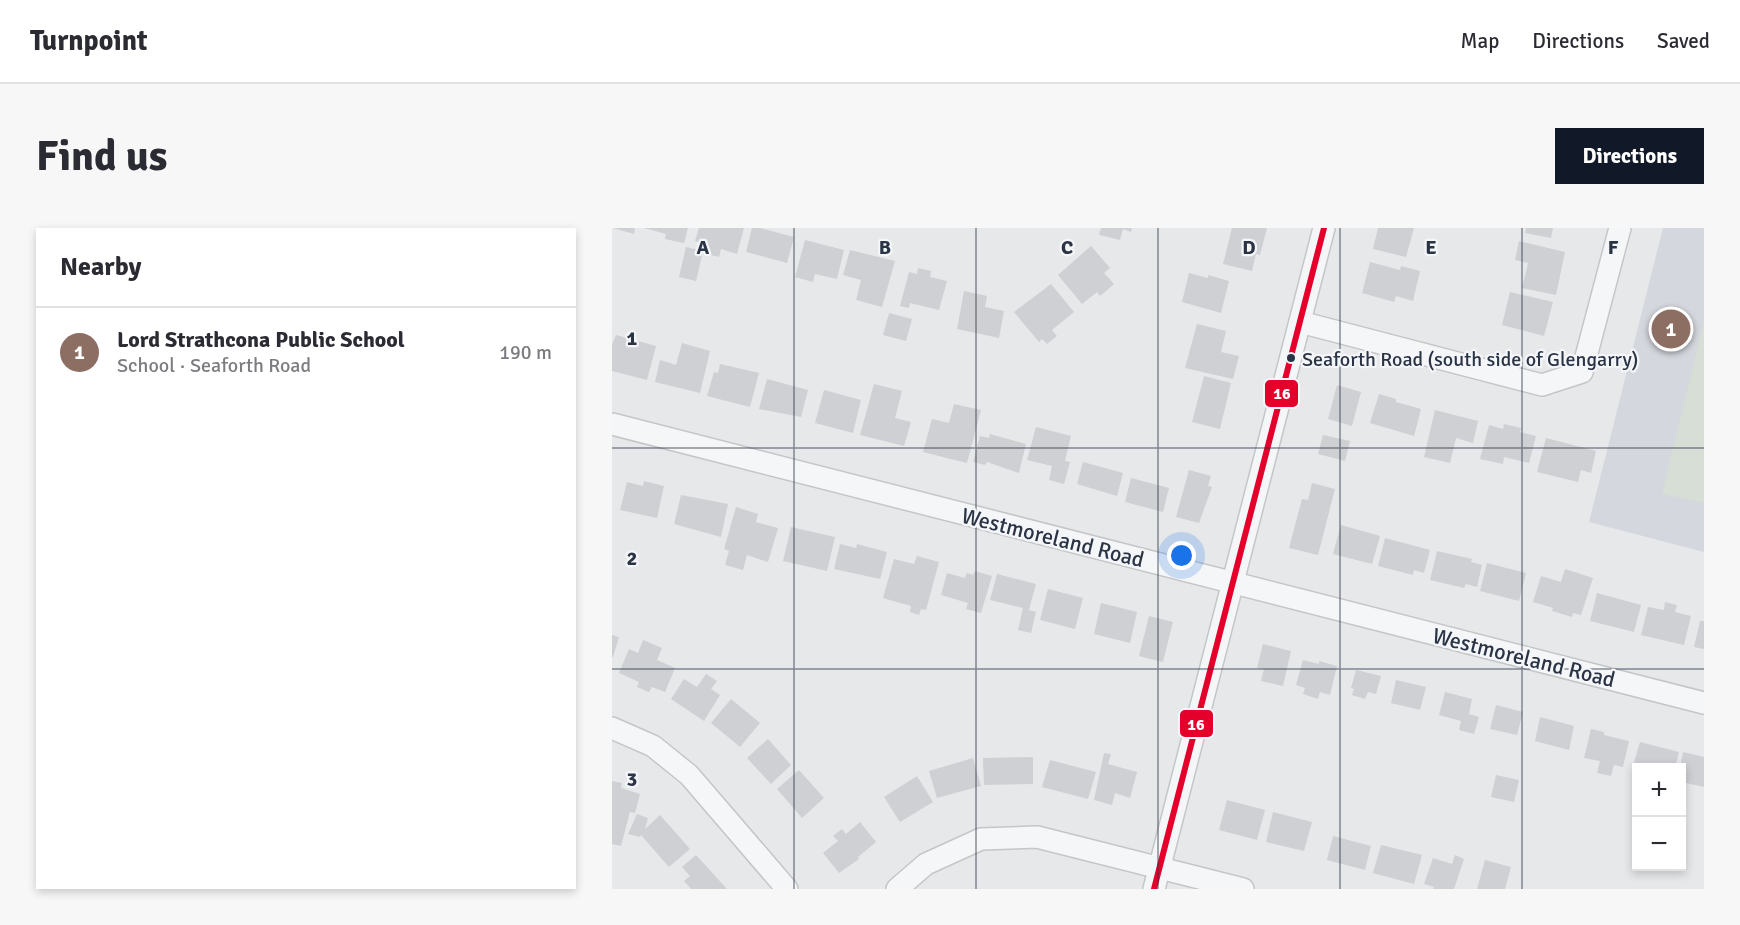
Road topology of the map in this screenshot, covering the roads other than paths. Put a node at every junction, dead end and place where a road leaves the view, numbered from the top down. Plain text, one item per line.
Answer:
1 (1324, 228) edge
2 (1620, 228) edge
3 (1300, 322) junction
4 (612, 424) edge
5 (1232, 583) junction
6 (1704, 703) edge
7 (612, 728) edge
8 (1159, 868) junction
9 (787, 889) edge
10 (897, 889) edge
11 (1154, 889) edge
12 (1243, 889) edge

1 - 3 street
2 - 3 street
3 - 5 street
4 - 5 street, Westmoreland Road
5 - 6 street, Westmoreland Road
5 - 8 street
7 - 9 street
8 - 10 street
8 - 11 street
8 - 12 street

